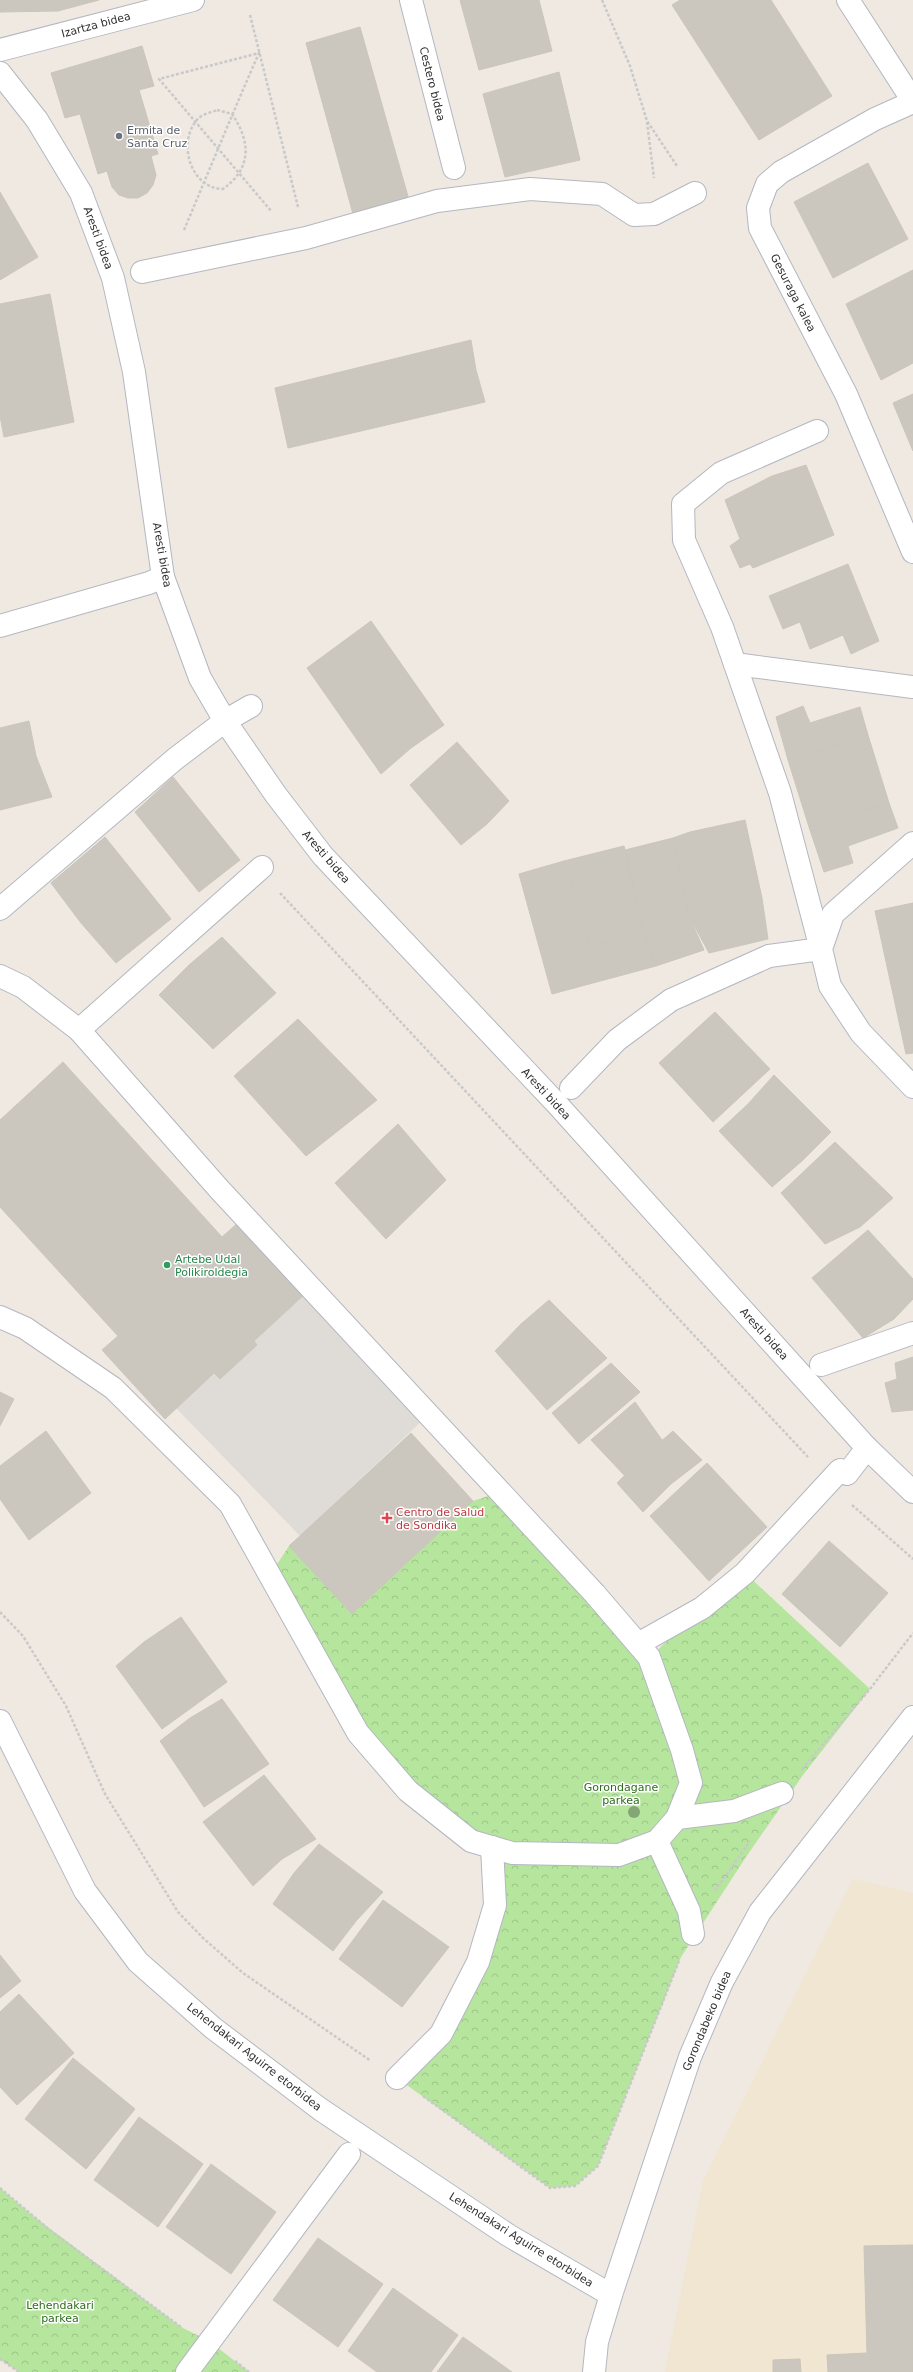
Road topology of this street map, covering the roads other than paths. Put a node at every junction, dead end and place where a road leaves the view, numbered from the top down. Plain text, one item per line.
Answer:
1 (193, 0) edge
2 (411, 0) edge
3 (848, 0) edge
4 (0, 50) edge
5 (0, 73) edge
6 (913, 101) edge
7 (454, 168) dead end
8 (695, 193) road end
9 (142, 272) dead end
10 (817, 431) dead end
11 (913, 552) edge
12 (163, 577) junction
13 (0, 626) edge
14 (735, 664) junction
15 (913, 687) edge
16 (251, 706) dead end
17 (225, 721) junction
18 (913, 843) edge
19 (262, 867) road end
20 (0, 909) edge
21 (821, 949) junction
22 (0, 976) edge
23 (79, 1030) junction
24 (913, 1087) edge
25 (571, 1088) dead end
26 (0, 1317) edge
27 (913, 1333) edge
28 (821, 1365) dead end
29 (867, 1448) junction
30 (913, 1492) edge
31 (638, 1644) junction
32 (913, 1717) edge
33 (0, 1721) edge
34 (782, 1793) road end
35 (677, 1818) junction
36 (658, 1841) junction
37 (492, 1847) junction
38 (693, 1934) road end
39 (397, 2078) road end
40 (349, 2154) dead end
41 (611, 2295) junction
42 (187, 2372) edge
43 (594, 2372) edge

1 - 4 street, Izartza bidea
2 - 7 street, Cestero bidea
3 - 6 street
5 - 12 street, Aresti bidea
6 - 11 street, Gesuraga kalea
8 - 9 street
10 - 14 street
12 - 13 street
12 - 17 street, Aresti bidea
14 - 15 street
14 - 21 street
16 - 17 street
17 - 20 street
17 - 29 street, Aresti bidea
18 - 21 street
19 - 23 street
21 - 24 street
21 - 25 street
22 - 23 street
23 - 31 street
26 - 37 street
27 - 28 street
29 - 30 street, Aresti bidea
29 - 31 street
31 - 35 street
32 - 41 street, Gorondabeko bidea
33 - 41 street, Lehendakari Aguirre etorbidea
34 - 35 street
35 - 36 street
36 - 37 street
36 - 38 street
37 - 39 street
40 - 42 street
41 - 43 street, Gorondabeko bidea

